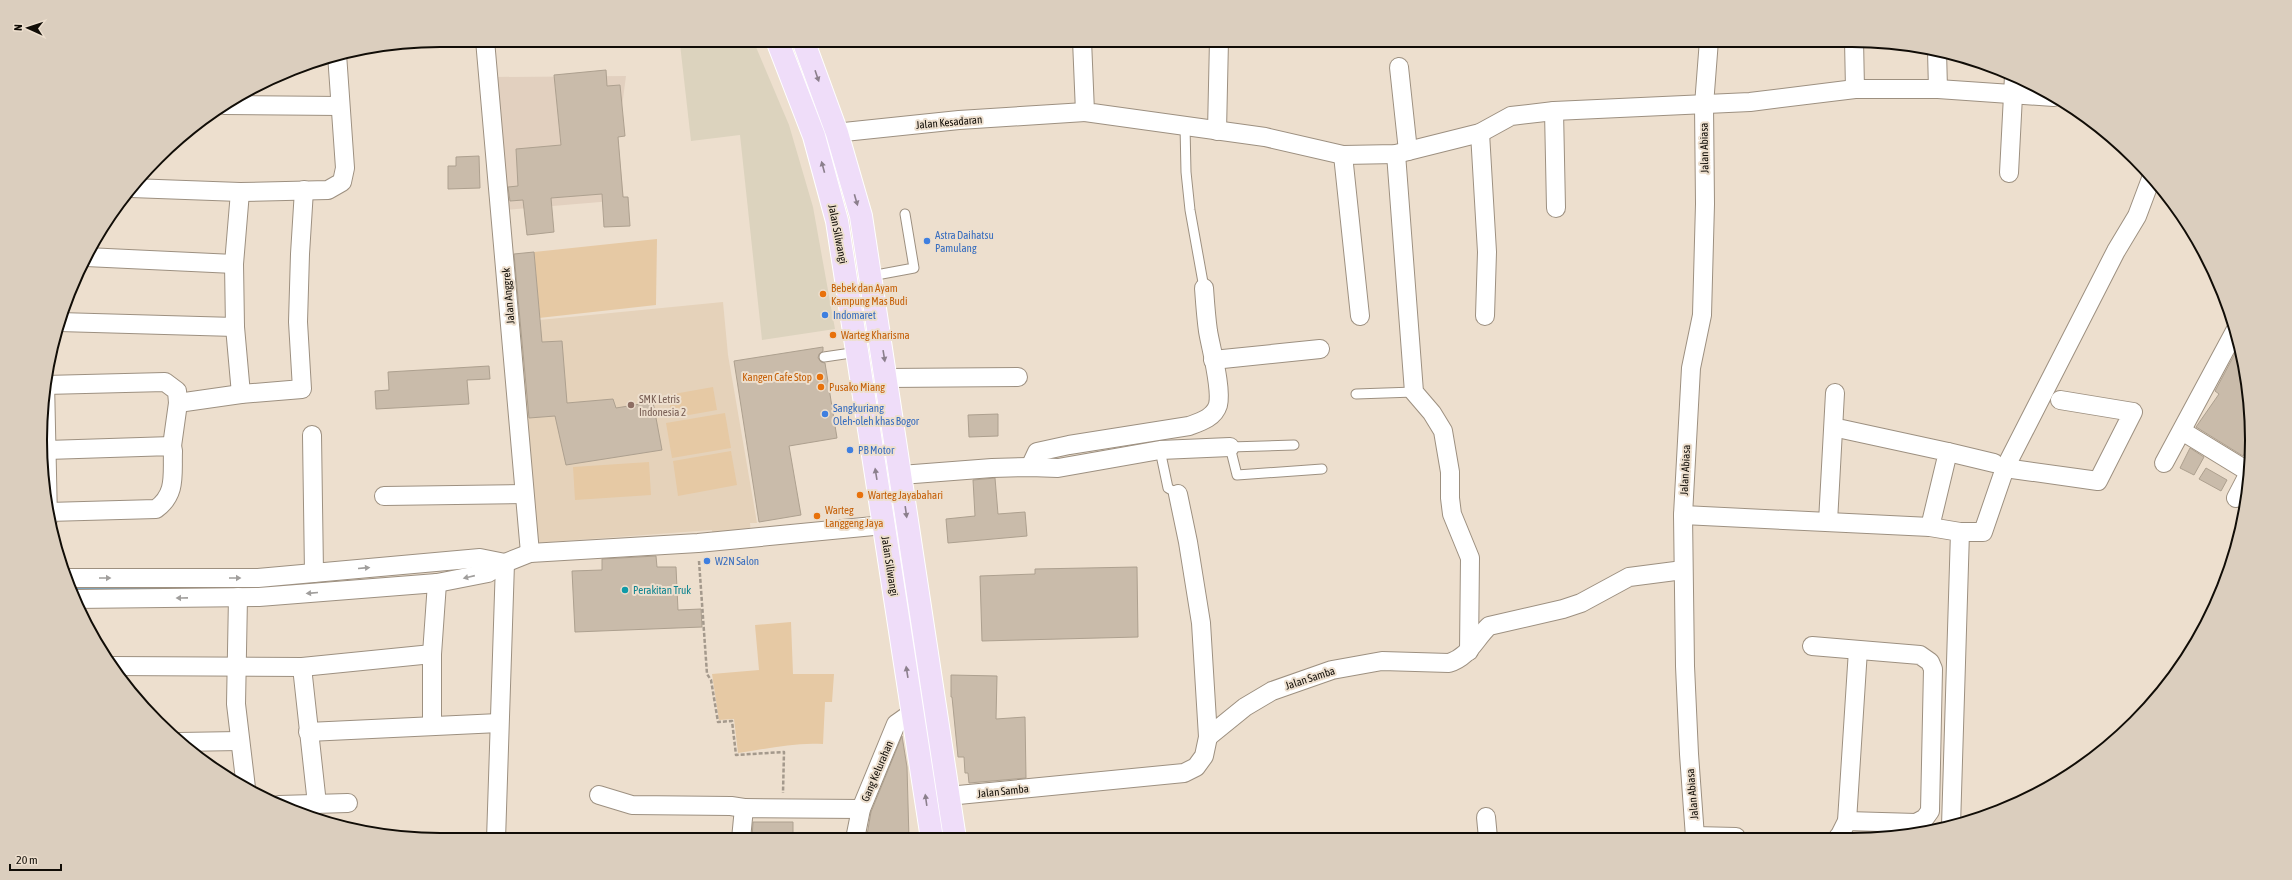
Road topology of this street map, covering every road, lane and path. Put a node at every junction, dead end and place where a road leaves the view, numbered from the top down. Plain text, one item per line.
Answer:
1 (486, 47) edge
2 (781, 47) edge
3 (806, 47) edge
4 (1082, 47) edge
5 (1219, 47) edge
6 (1708, 47) edge
7 (1854, 47) edge
8 (1937, 57) edge
9 (338, 60) edge
10 (1399, 67) dead end
11 (2014, 82) edge
12 (1855, 89) junction
13 (1938, 89) junction
14 (2014, 94) junction
15 (2041, 96) edge
16 (235, 105) edge
17 (1704, 105) junction
18 (340, 106) junction
19 (1554, 110) junction
20 (1085, 112) junction
21 (1185, 126) junction
22 (1217, 131) junction
23 (837, 133) junction
24 (1480, 133) junction
25 (814, 136) junction
26 (1402, 152) junction
27 (1343, 155) junction
28 (2009, 173) dead end
29 (2149, 184) edge
30 (139, 188) edge
31 (304, 190) junction
32 (240, 192) junction
33 (1556, 208) dead end
34 (905, 214) dead end
35 (93, 257) edge
36 (234, 264) junction
37 (871, 276) junction
38 (1204, 288) joint
39 (1360, 316) dead end
40 (1485, 316) dead end
41 (65, 322) edge
42 (235, 327) junction
43 (2232, 337) edge
44 (1320, 349) dead end
45 (858, 352) junction
46 (824, 357) dead end
47 (1213, 360) junction
48 (1018, 377) dead end
49 (887, 378) junction
50 (51, 384) edge
51 (1414, 392) junction
52 (1835, 393) dead end
53 (241, 394) junction
54 (1356, 394) dead end
55 (2060, 400) dead end
56 (178, 403) junction
57 (1842, 429) dead end
58 (2182, 431) junction
59 (312, 436) dead end
60 (1294, 445) dead end
61 (172, 446) junction
62 (1230, 447) junction
63 (47, 450) edge
64 (1160, 450) junction
65 (1948, 452) junction
66 (2164, 463) dead end
67 (2000, 466) junction
68 (1030, 467) junction
69 (2244, 467) edge
70 (1322, 469) dead end
71 (901, 475) junction
72 (2242, 485) edge
73 (524, 494) junction
74 (1178, 494) joint
75 (384, 496) dead end
76 (2236, 498) dead end
77 (55, 515) edge
78 (1683, 515) junction
79 (1833, 517) junction
80 (1931, 523) junction
81 (884, 525) junction
82 (1960, 532) junction
83 (698, 543) junction
84 (530, 553) junction
85 (505, 563) junction
86 (1683, 570) junction
87 (314, 573) junction
88 (72, 578) edge
89 (258, 578) junction
90 (437, 582) junction
91 (238, 597) junction
92 (259, 597) junction
93 (82, 600) edge
94 (1812, 646) dead end
95 (1858, 650) junction
96 (1469, 651) junction
97 (432, 654) junction
98 (119, 666) edge
99 (302, 667) junction
100 (236, 668) junction
101 (913, 712) junction
102 (499, 723) junction
103 (432, 726) junction
104 (308, 732) junction
105 (1208, 737) junction
106 (239, 741) junction
107 (189, 742) edge
108 (245, 781) edge
109 (599, 795) dead end
110 (948, 796) junction
111 (348, 803) dead end
112 (317, 804) junction
113 (294, 805) edge
114 (782, 807) junction
115 (744, 808) junction
116 (861, 810) junction
117 (1486, 817) dead end
118 (1847, 820) junction
119 (1951, 821) edge
120 (496, 833) edge
121 (742, 833) edge
122 (856, 833) edge
123 (931, 833) edge
124 (954, 833) edge
125 (1488, 833) edge
126 (1695, 833) edge
127 (1841, 833) edge

1 - 73 street, Jalan Anggrek
2 - 25 main road, Jalan Siliwangi
3 -> 23 main road
4 - 20 street
5 - 22 street
6 - 17 street, Jalan Abiasa
7 - 12 street
8 - 13 street
9 - 18 street
10 - 26 street
11 - 14 street
12 - 13 street, Jalan Kesadaran
12 - 17 street, Jalan Kesadaran
13 - 14 street, Jalan Kesadaran
14 - 15 street, Jalan Kesadaran
14 - 28 street
16 - 18 street
17 - 19 street, Jalan Kesadaran
17 - 78 street, Jalan Abiasa
18 - 31 street
19 - 24 street, Jalan Kesadaran
19 - 33 street
20 - 21 street, Jalan Kesadaran
20 - 23 street, Jalan Kesadaran
21 - 22 street, Jalan Kesadaran
21 - 38 lane
22 - 27 street, Jalan Kesadaran
23 - 25 street, Jalan Kesadaran
23 -> 37 main road
24 - 26 street, Jalan Kesadaran
24 - 40 street
45 -> 25 main road, Jalan Siliwangi
26 - 27 street, Jalan Kesadaran
26 - 51 street
27 - 39 street
29 - 67 street
30 - 32 street
31 - 32 street
31 - 53 street
32 - 36 street
34 - 37 lane
35 - 36 street
36 - 42 street
37 -> 49 main road
38 - 47 street
41 - 42 street
42 - 53 street
43 - 58 street
44 - 47 street
45 - 46 lane
81 -> 45 main road, Jalan Siliwangi
47 - 68 street
48 - 49 street
49 - 71 main road
50 - 56 street
51 - 54 lane
51 - 96 street
52 - 79 street
53 - 56 street
55 - 67 street
56 - 61 street
57 - 65 street
58 - 66 street
58 - 69 street
59 - 87 street
60 - 62 lane
61 - 63 street
61 - 77 street
62 - 64 street
62 - 70 lane
64 - 68 street
64 - 74 lane
65 - 67 street
65 - 80 street
67 - 82 street
68 - 71 street
71 -> 110 main road
72 - 76 street
73 - 75 street
73 - 84 street, Jalan Anggrek
74 - 105 street
78 - 79 street
78 - 86 street, Jalan Abiasa
79 - 80 street
80 - 82 street
81 - 83 street
101 -> 81 main road, Jalan Siliwangi
82 - 119 street
83 - 84 street
83 - 114 path
84 - 85 street
87 -> 85 street
85 -> 90 street
85 - 102 street
86 - 96 street, Jalan Samba
86 - 126 street, Jalan Abiasa
87 - 89 street
88 -> 89 street
89 - 92 street
90 -> 92 street
90 - 97 street
91 - 92 street
91 -> 93 street
91 - 100 street
94 - 95 street
95 - 118 street
95 - 118 street
96 - 105 street, Jalan Samba
97 - 99 street
97 - 103 street
98 - 100 street
99 - 100 street
99 - 104 street
100 - 106 street
101 - 116 street, Gang Kelurahan
123 -> 101 main road, Jalan Siliwangi
102 - 103 street
102 - 120 street
103 - 104 street
104 - 112 street
105 - 110 street, Jalan Samba
106 - 107 street
106 - 108 street
109 - 115 street
110 - 124 main road
111 - 112 street
112 - 113 street
114 - 115 street
114 - 116 street
115 - 121 street
116 - 122 street, Gang Kelurahan
117 - 125 street
118 - 127 street

